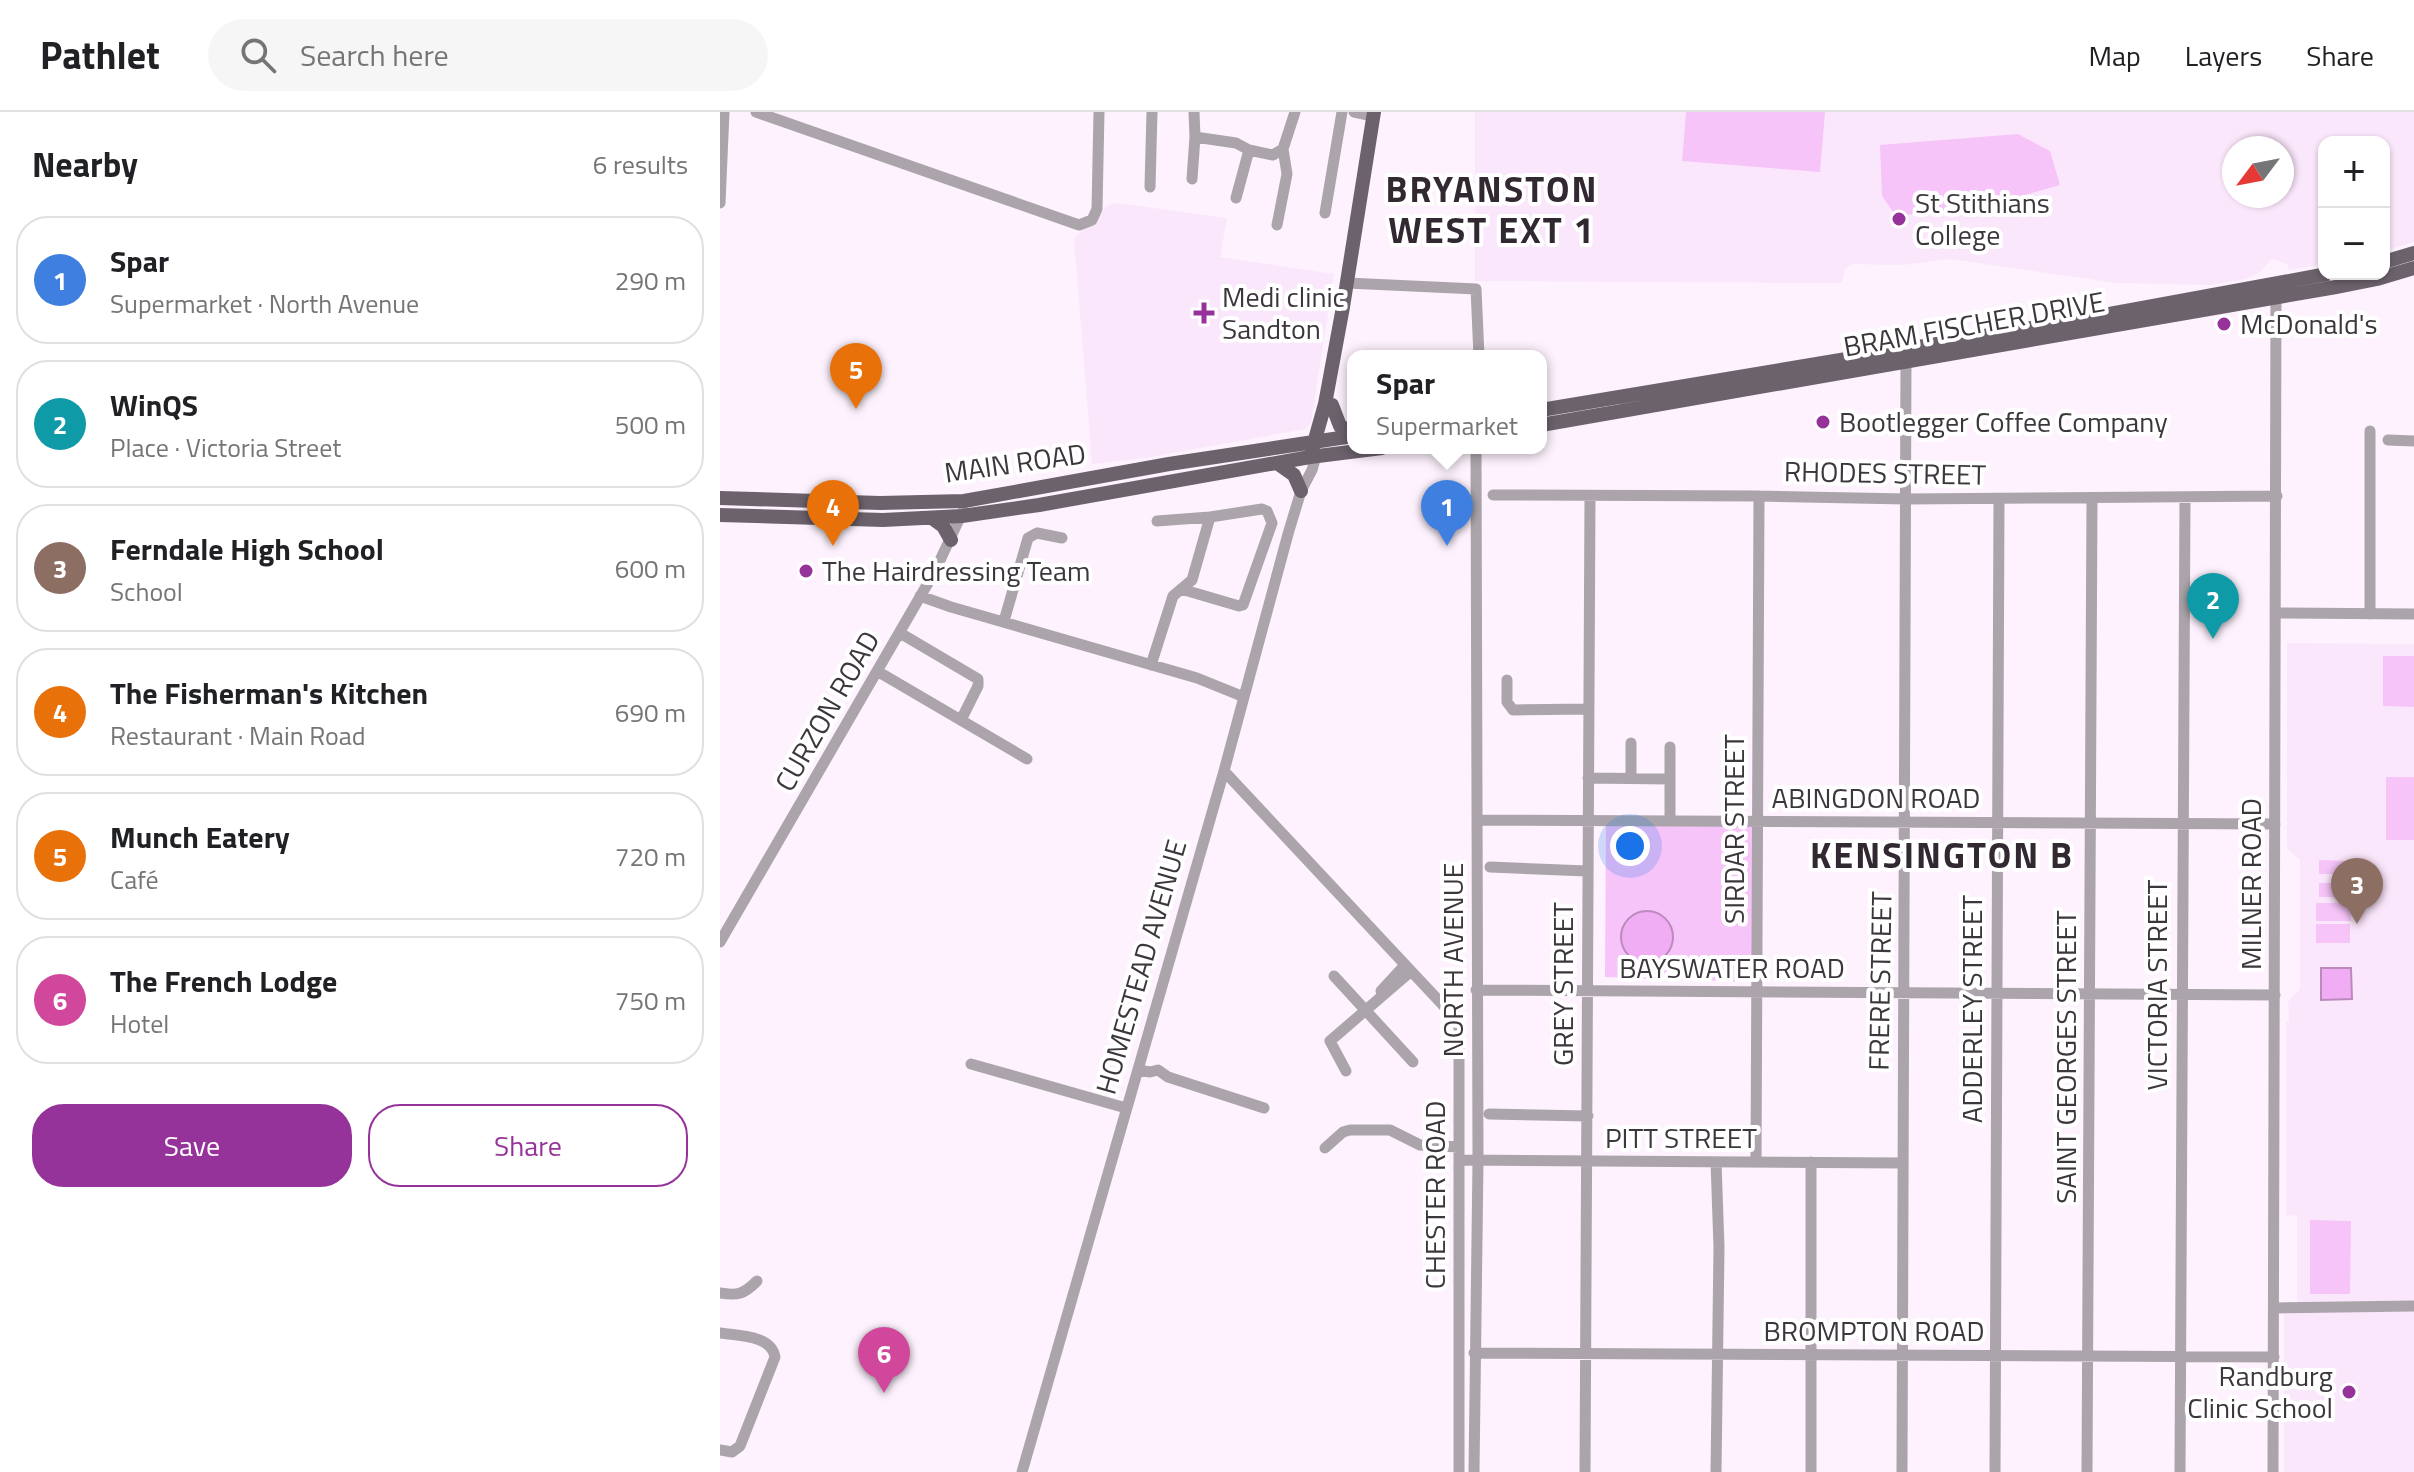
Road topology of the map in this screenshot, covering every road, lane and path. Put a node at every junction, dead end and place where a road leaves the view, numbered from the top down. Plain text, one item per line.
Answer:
1 (724, 112) edge
2 (756, 112) edge
3 (1099, 112) edge
4 (1152, 112) edge
5 (1194, 112) edge
6 (1295, 112) edge
7 (1342, 112) edge
8 (1354, 112) edge
9 (1375, 113) edge
10 (1195, 137) junction
11 (1283, 149) junction
12 (1249, 150) junction
13 (1192, 179) dead end
14 (1150, 187) dead end
15 (1236, 198) dead end
16 (720, 203) edge
17 (1325, 213) dead end
18 (1277, 225) dead end
19 (2414, 253) edge
20 (2390, 260) edge
21 (2414, 268) edge
22 (2390, 275) edge
23 (2318, 277) edge
24 (2390, 279) edge
25 (2367, 280) edge
26 (2414, 280) edge
27 (1350, 284) junction
28 (2276, 289) junction
29 (1479, 350) edge
30 (1906, 354) junction
31 (1332, 405) junction
32 (1547, 409) edge
33 (1547, 424) edge
34 (1347, 431) edge
35 (2370, 431) dead end
36 (1347, 437) edge
37 (2388, 440) dead end
38 (2414, 441) edge
39 (1315, 449) junction
40 (1347, 449) edge
41 (1476, 454) edge
42 (1277, 463) junction
43 (1301, 491) junction
44 (1493, 495) dead end
45 (1590, 496) junction
46 (1759, 496) junction
47 (2277, 496) junction
48 (720, 498) edge
49 (2185, 498) junction
50 (1907, 499) junction
51 (1999, 499) junction
52 (2092, 499) junction
53 (963, 508) junction
54 (720, 515) edge
55 (1210, 517) junction
56 (932, 518) junction
57 (1157, 521) dead end
58 (1062, 538) dead end
59 (951, 540) junction
60 (1181, 589) junction
61 (919, 598) junction
62 (2277, 613) junction
63 (2370, 614) junction
64 (2414, 614) edge
65 (1004, 621) junction
66 (900, 633) junction
67 (1151, 665) junction
68 (877, 671) junction
69 (1507, 680) dead end
70 (1245, 692) junction
71 (1589, 709) junction
72 (961, 720) junction
73 (1631, 743) dead end
74 (1670, 747) dead end
75 (1027, 759) dead end
76 (1224, 771) junction
77 (1588, 778) junction
78 (1631, 778) junction
79 (1670, 779) junction
80 (1477, 820) junction
81 (1588, 821) junction
82 (1670, 821) junction
83 (1997, 821) junction
84 (1759, 822) junction
85 (1906, 823) junction
86 (2091, 824) junction
87 (2183, 824) junction
88 (2275, 824) junction
89 (1490, 867) dead end
90 (1587, 871) junction
91 (720, 942) edge
92 (1407, 968) junction
93 (1334, 976) dead end
94 (1476, 990) junction
95 (1587, 991) junction
96 (1757, 992) junction
97 (1904, 992) junction
98 (1996, 993) junction
99 (2090, 994) junction
100 (2180, 994) junction
101 (2275, 995) junction
102 (1366, 1009) junction
103 (1413, 1062) dead end
104 (971, 1064) dead end
105 (1144, 1071) junction
106 (1346, 1071) dead end
107 (1126, 1108) junction
108 (1264, 1108) dead end
109 (1489, 1114) dead end
110 (1588, 1116) junction
111 (1459, 1147) junction
112 (1325, 1148) dead end
113 (1459, 1160) junction
114 (1478, 1161) junction
115 (1588, 1161) junction
116 (1716, 1162) junction
117 (1756, 1162) junction
118 (1811, 1162) junction
119 (1903, 1163) junction
120 (757, 1281) dead end
121 (720, 1293) edge
122 (2414, 1306) edge
123 (2275, 1308) junction
124 (720, 1333) edge
125 (1474, 1353) junction
126 (1586, 1353) junction
127 (1811, 1354) junction
128 (1903, 1355) junction
129 (1996, 1355) junction
130 (1717, 1356) junction
131 (2088, 1356) junction
132 (2181, 1356) junction
133 (2274, 1357) junction
134 (720, 1450) edge
135 (1022, 1472) edge
136 (1459, 1472) edge
137 (1474, 1472) edge
138 (1585, 1472) edge
139 (1716, 1472) edge
140 (1811, 1472) edge
141 (1902, 1472) edge
142 (1995, 1472) edge
143 (2087, 1472) edge
144 (2180, 1472) edge
145 (2273, 1472) edge

1 - 16 street
2 - 3 street
4 - 14 street
5 - 10 street
6 - 11 street
7 - 17 street
8 - 9 street
9 - 27 main road
10 - 12 street
10 - 13 street
11 - 12 street
11 - 18 street
12 - 15 street
19 - 20 main road
21 - 22 main road, BRAM FISCHER DRIVE
23 - 28 main road, BRAM FISCHER DRIVE
24 - 26 main road
25 - 28 main road, BRAM FISCHER DRIVE
27 - 29 street
27 - 31 main road
27 - 39 main road
28 - 30 main road, BRAM FISCHER DRIVE
28 - 47 street, MILNER ROAD
30 - 32 main road, BRAM FISCHER DRIVE
30 - 33 main road, BRAM FISCHER DRIVE
30 - 50 street, FRERE STREET
31 - 34 main road
31 - 39 main road
35 - 63 street
36 - 39 main road
37 - 38 street
39 - 40 main road
39 - 42 main road, MAIN ROAD
39 - 43 street, HOMESTEAD AVENUE
39 - 53 main road, MAIN ROAD
41 - 80 street, NORTH AVENUE
42 - 43 main road
42 - 53 main road, MAIN ROAD
43 - 70 street, HOMESTEAD AVENUE
44 - 45 street, RHODES STREET
45 - 46 street, RHODES STREET
45 - 71 street, GREY STREET
46 - 50 street, RHODES STREET
46 - 84 street, SIRDAR STREET
47 - 49 street, RHODES STREET
47 - 62 street, MILNER ROAD
48 - 53 main road, MAIN ROAD
49 - 52 street, RHODES STREET
49 - 87 street, VICTORIA STREET
50 - 51 street, RHODES STREET
50 - 85 street, FRERE STREET
51 - 52 street, RHODES STREET
51 - 83 street, ADDERLEY STREET
52 - 86 street, SAINT GEORGES STREET
53 - 56 main road, MAIN ROAD
53 - 59 street, CURZON ROAD
54 - 56 main road, MAIN ROAD
55 - 57 street
55 - 60 street
55 - 60 street
56 - 59 main road
58 - 65 street
59 - 61 street, CURZON ROAD
60 - 67 street
61 - 65 street
61 - 66 street, CURZON ROAD
62 - 63 street
62 - 88 street, MILNER ROAD
63 - 64 street
65 - 67 street
66 - 68 street, CURZON ROAD
66 - 72 street
67 - 70 street
68 - 72 street
68 - 91 street, CURZON ROAD
69 - 71 street
70 - 76 street, HOMESTEAD AVENUE
71 - 77 street, GREY STREET
72 - 75 street
73 - 78 street
74 - 79 street
76 - 92 street, CHESTER ROAD
76 - 105 street, HOMESTEAD AVENUE
77 - 78 street
77 - 81 street, GREY STREET
78 - 79 street
79 - 82 street
80 - 81 street, ABINGDON ROAD
80 - 94 street, NORTH AVENUE
81 - 82 street, ABINGDON ROAD
81 - 90 street, GREY STREET
82 - 84 street, ABINGDON ROAD
83 - 85 street, ABINGDON ROAD
83 - 86 street, ABINGDON ROAD
83 - 98 street, ADDERLEY STREET
84 - 85 street, ABINGDON ROAD
84 - 96 street, SIRDAR STREET
85 - 97 street, FRERE STREET
86 - 87 street, ABINGDON ROAD
86 - 99 street, SAINT GEORGES STREET
87 - 88 street, ABINGDON ROAD
87 - 100 street, VICTORIA STREET
88 - 101 street, MILNER ROAD
89 - 90 street
90 - 95 street, GREY STREET
92 - 102 street
92 - 111 street, CHESTER ROAD
93 - 102 street
94 - 95 street, BAYSWATER ROAD
94 - 114 street, NORTH AVENUE
95 - 96 street, BAYSWATER ROAD
95 - 110 street, GREY STREET
96 - 97 street, BAYSWATER ROAD
96 - 117 street, SIRDAR STREET
97 - 98 street, BAYSWATER ROAD
97 - 119 street, FRERE STREET
98 - 99 street, BAYSWATER ROAD
98 - 129 street, ADDERLEY STREET
99 - 100 street, BAYSWATER ROAD
99 - 131 street, SAINT GEORGES STREET
100 - 101 street, BAYSWATER ROAD
100 - 132 street, VICTORIA STREET
101 - 123 street, MILNER ROAD
102 - 103 street
102 - 106 street
104 - 107 street
105 - 107 street, HOMESTEAD AVENUE
105 - 108 street
107 - 135 street, HOMESTEAD AVENUE
109 - 110 street
110 - 115 street, GREY STREET
111 - 112 street
111 - 113 street, CHESTER ROAD
113 - 114 street, PITT STREET
113 - 136 street, CHESTER ROAD
114 - 115 street, PITT STREET
114 - 125 street, NORTH AVENUE
115 - 116 street, PITT STREET
115 - 126 street, GREY STREET
116 - 117 street, PITT STREET
116 - 130 street
117 - 118 street, PITT STREET
118 - 119 street, PITT STREET
118 - 127 street
119 - 128 street, FRERE STREET
120 - 121 street
122 - 123 street
123 - 133 street, MILNER ROAD
124 - 134 street
125 - 126 street, BROMPTON ROAD
125 - 137 street, NORTH AVENUE
126 - 130 street, BROMPTON ROAD
126 - 138 street, GREY STREET
127 - 128 street, BROMPTON ROAD
127 - 130 street, BROMPTON ROAD
127 - 140 street
128 - 129 street, BROMPTON ROAD
128 - 141 street, FRERE STREET
129 - 131 street, BROMPTON ROAD
129 - 142 street, ADDERLEY STREET
130 - 139 street
131 - 132 street, BROMPTON ROAD
131 - 143 street, SAINT GEORGES STREET
132 - 133 street, BROMPTON ROAD
132 - 144 street, VICTORIA STREET
133 - 145 street, MILNER ROAD

